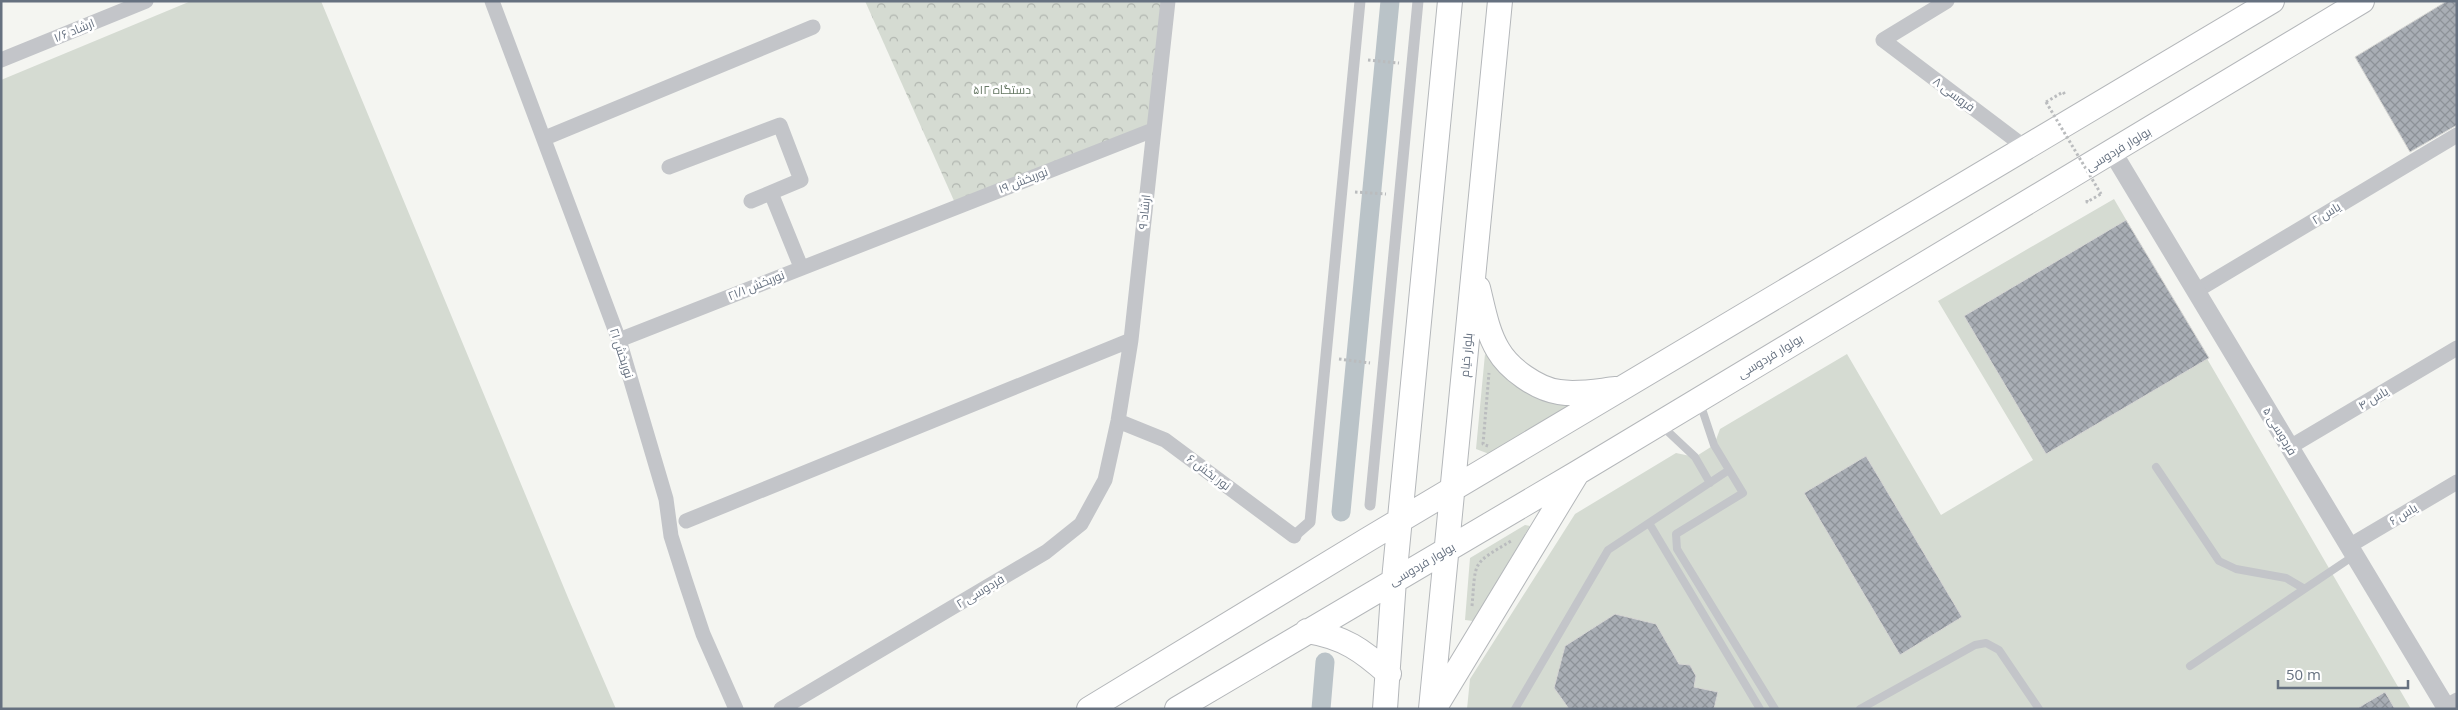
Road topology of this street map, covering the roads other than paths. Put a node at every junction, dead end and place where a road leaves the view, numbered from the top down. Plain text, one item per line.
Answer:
1 (146, 1) edge
2 (492, 1) edge
3 (1168, 1) edge
4 (1360, 1) edge
5 (1418, 1) edge
6 (1450, 1) edge
7 (1500, 1) edge
8 (1946, 1) edge
9 (2272, 1) edge
10 (2362, 1) edge
11 (813, 27) dead end
12 (1, 60) edge
13 (1153, 130) junction
14 (2457, 135) edge
15 (545, 138) junction
16 (2026, 148) junction
17 (2113, 153) junction
18 (669, 167) dead end
19 (771, 192) junction
20 (750, 201) dead end
21 (894, 230) joint
22 (1475, 263) junction
23 (801, 268) junction
24 (2196, 291) junction
25 (619, 340) junction
26 (1131, 340) junction
27 (2457, 348) edge
28 (1625, 387) junction
29 (1698, 399) junction
30 (1118, 421) junction
31 (1658, 423) junction
32 (2290, 447) junction
33 (2156, 467) dead end
34 (1729, 470) junction
35 (1577, 473) junction
36 (2457, 482) edge
37 (1710, 483) junction
38 (1453, 491) junction
39 (1370, 505) dead end
40 (1401, 520) junction
41 (686, 521) dead end
42 (1648, 523) junction
43 (1294, 536) joint
44 (1446, 550) junction
45 (2352, 550) junction
46 (1394, 580) junction
47 (2302, 588) junction
48 (1307, 632) junction
49 (2190, 666) dead end
50 (1389, 674) junction
51 (2450, 705) edge
52 (736, 709) edge
53 (781, 709) edge
54 (1089, 709) edge
55 (1176, 709) edge
56 (1385, 709) edge
57 (1433, 709) edge
58 (1514, 709) edge
59 (1760, 709) edge
60 (1775, 709) edge
61 (1860, 709) edge
62 (2039, 709) edge

1 - 12 street, ارشاد ۱/۶
2 - 15 street, نوربخش ۲۱
3 - 13 street, ارشاد ۹
4 - 43 street
5 - 39 street
6 - 40 main road
7 - 22 main road, بلوار خیام
8 - 16 street, فروسی ۸
9 - 16 main road
10 - 17 main road, بولوار فردوسی
11 - 15 street
13 - 21 street, نوربخش ۱۹
13 - 26 street, ارشاد ۹
14 - 24 street, یاس ۲
15 - 25 street, نوربخش ۲۱
16 - 28 main road
17 - 24 street, فردوسی ۵
17 - 29 main road, بولوار فردوسی
18 - 19 street
19 - 20 street
19 - 23 street
21 - 23 street, نوربخش ۲۱/۱
22 - 28 main road
22 - 38 main road, بلوار خیام
23 - 25 street, نوربخش ۲۱/۱
24 - 32 street, فردوسی ۵
25 - 52 street, نوربخش ۲۱
26 - 30 street, ارشاد ۹
26 - 41 street
27 - 32 street, یاس ۴
28 - 38 main road
29 - 31 main road, بولوار فردوسی
29 - 34 lane
30 - 43 street, نور بخش ۶
30 - 53 street, فردوسی ۲
31 - 35 main road, بولوار فردوسی
31 - 37 lane
32 - 45 street, فردوسی ۵
33 - 47 lane
34 - 37 lane
34 - 60 lane
35 - 44 main road, بولوار فردوسی
35 - 57 main road
36 - 45 street, یاس ۶
37 - 42 lane
38 - 40 main road
38 - 44 main road, بلوار خیام
40 - 46 main road
40 - 54 main road
42 - 58 lane
42 - 59 lane
44 - 46 main road, بولوار فردوسی
44 - 57 main road, بلوار خیام
45 - 47 lane
45 - 51 street, فردوسی ۵
46 - 48 main road, بولوار فردوسی
46 - 50 main road
47 - 49 lane
48 - 50 main road
48 - 55 main road, بولوار فردوسی
50 - 56 main road
61 - 62 lane

